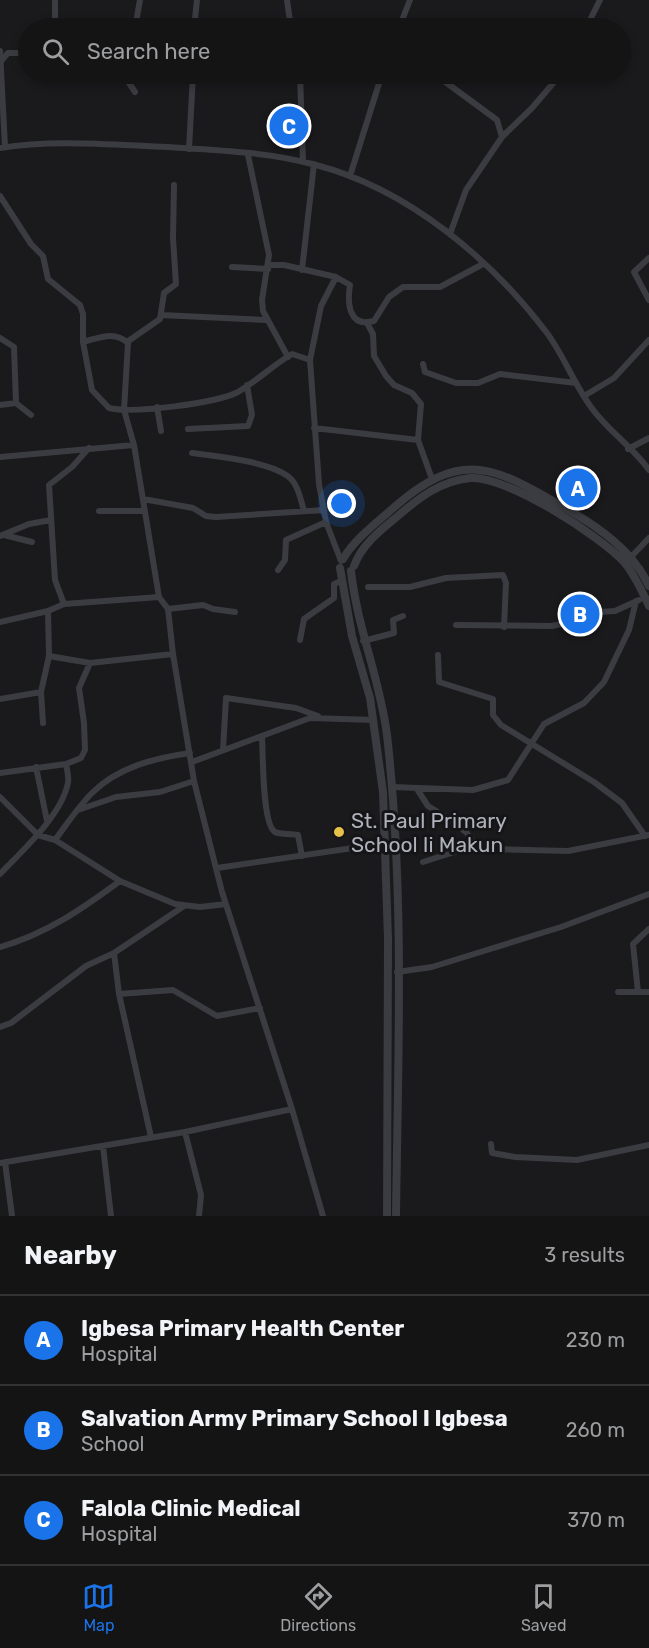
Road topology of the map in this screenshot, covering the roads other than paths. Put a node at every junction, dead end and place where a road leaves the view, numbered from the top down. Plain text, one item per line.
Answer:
1 (55, 0) edge
2 (140, 0) edge
3 (197, 0) edge
4 (287, 0) edge
5 (410, 0) edge
6 (600, 0) edge
7 (55, 18) edge
8 (137, 18) edge
9 (195, 18) edge
10 (290, 18) edge
11 (403, 18) edge
12 (591, 18) edge
13 (0, 51) edge
14 (18, 53) edge
15 (1, 62) edge
16 (130, 84) edge
17 (192, 84) edge
18 (300, 84) edge
19 (379, 84) edge
20 (448, 84) edge
21 (552, 84) edge
22 (135, 92) dead end
23 (502, 137) junction
24 (2, 148) edge
25 (189, 149) junction
26 (248, 155) junction
27 (303, 162) junction
28 (314, 164) junction
29 (350, 176) junction
30 (174, 185) dead end
31 (0, 196) edge
32 (450, 234) junction
33 (649, 258) edge
34 (483, 264) junction
35 (232, 267) dead end
36 (268, 267) junction
37 (302, 270) junction
38 (336, 277) junction
39 (649, 300) edge
40 (162, 315) junction
41 (267, 320) junction
42 (367, 323) junction
43 (0, 338) edge
44 (649, 340) edge
45 (83, 342) junction
46 (127, 342) junction
47 (288, 357) junction
48 (310, 360) junction
49 (423, 364) dead end
50 (576, 383) junction
51 (248, 385) junction
52 (584, 396) junction
53 (16, 403) junction
54 (0, 405) edge
55 (157, 407) junction
56 (124, 410) junction
57 (31, 415) dead end
58 (314, 428) junction
59 (188, 429) dead end
60 (161, 431) dead end
61 (649, 438) edge
62 (418, 440) junction
63 (134, 445) junction
64 (89, 448) junction
65 (628, 448) junction
66 (192, 453) dead end
67 (0, 457) edge
68 (648, 467) edge
69 (432, 479) junction
70 (143, 499) junction
71 (324, 510) junction
72 (99, 511) dead end
73 (144, 511) junction
74 (304, 511) junction
75 (51, 520) junction
76 (326, 522) junction
77 (2, 535) edge
78 (649, 538) edge
79 (32, 542) dead end
80 (631, 557) junction
81 (341, 563) junction
82 (352, 568) junction
83 (278, 570) dead end
84 (341, 581) junction
85 (368, 586) dead end
86 (649, 586) edge
87 (159, 597) junction
88 (644, 597) junction
89 (636, 602) junction
90 (64, 604) junction
91 (649, 606) edge
92 (168, 609) junction
93 (48, 611) junction
94 (235, 612) dead end
95 (403, 616) dead end
96 (0, 622) edge
97 (456, 626) dead end
98 (504, 627) junction
99 (300, 640) dead end
100 (363, 641) junction
101 (173, 654) junction
102 (438, 655) dead end
103 (49, 656) junction
104 (90, 663) junction
105 (41, 692) junction
106 (0, 699) edge
107 (318, 717) junction
108 (374, 720) junction
109 (43, 723) dead end
110 (262, 736) junction
111 (532, 743) junction
112 (223, 750) junction
113 (189, 753) junction
114 (192, 762) junction
115 (66, 764) junction
116 (36, 767) junction
117 (0, 773) edge
118 (194, 781) junction
119 (392, 787) junction
120 (417, 789) junction
121 (0, 797) edge
122 (77, 810) junction
123 (46, 821) junction
124 (38, 835) junction
125 (647, 836) edge
126 (54, 840) junction
127 (387, 843) junction
128 (476, 845) junction
129 (302, 856) junction
130 (423, 862) dead end
131 (217, 868) junction
132 (0, 874) edge
133 (120, 881) junction
134 (649, 894) edge
135 (226, 904) junction
136 (185, 906) junction
137 (649, 929) edge
138 (0, 947) edge
139 (114, 953) junction
140 (397, 972) junction
141 (618, 992) dead end
142 (638, 992) junction
143 (649, 992) edge
144 (119, 994) junction
145 (260, 1008) junction
146 (0, 1027) edge
147 (292, 1109) junction
148 (185, 1132) junction
149 (151, 1137) junction
150 (491, 1144) dead end
151 (649, 1145) edge
152 (103, 1146) junction
153 (2, 1162) edge
154 (12, 1216) edge
155 (111, 1216) edge
156 (199, 1216) edge
157 (323, 1216) edge
158 (387, 1216) edge
159 (396, 1216) edge

1 - 7 street
2 - 8 street
3 - 9 street
4 - 10 street
5 - 11 street
6 - 12 street
13 - 15 street
14 - 15 street
15 - 24 street
16 - 22 street
17 - 25 street
18 - 27 street
19 - 29 street
20 - 23 street
21 - 23 street
23 - 32 street
24 - 25 street
25 - 26 street
26 - 27 street
26 - 36 street
27 - 28 street
28 - 29 street
28 - 37 street
29 - 32 street
30 - 40 street
31 - 45 street
32 - 34 street
33 - 39 street
34 - 42 street
34 - 50 street
35 - 36 street
36 - 37 street
36 - 41 street
37 - 38 street
38 - 42 street
38 - 48 street
40 - 41 street
40 - 46 street
41 - 47 street
42 - 62 street
43 - 53 street
44 - 52 street
45 - 46 street
45 - 56 street
46 - 56 street
47 - 48 street
47 - 51 street
48 - 58 street
49 - 50 street
50 - 52 street
51 - 55 street
51 - 59 street
52 - 65 street
53 - 54 street
53 - 57 street
55 - 56 street
55 - 60 street
56 - 63 street
58 - 62 street
58 - 71 street
61 - 65 street
62 - 69 street
63 - 64 street
63 - 70 street
64 - 67 street
64 - 75 street
65 - 68 street
66 - 74 street
69 - 80 street
69 - 81 street
70 - 73 street
70 - 74 street
71 - 74 street
71 - 76 street
72 - 73 street
73 - 87 street
75 - 77 street
75 - 90 street
76 - 81 street
76 - 83 street
77 - 79 street
78 - 80 street
80 - 86 street
81 - 82 street
81 - 82 street
81 - 84 street
82 - 88 street
82 - 100 street
84 - 99 street
84 - 108 street
85 - 98 street
87 - 90 street
87 - 92 street
88 - 89 street
88 - 91 street
89 - 98 street
89 - 111 street
90 - 93 street
92 - 94 street
92 - 101 street
93 - 96 street
93 - 103 street
95 - 100 street
97 - 98 street
100 - 119 street
101 - 104 street
101 - 113 street
102 - 111 street
103 - 104 street
103 - 105 street
104 - 115 street
105 - 106 street
105 - 109 street
107 - 108 street
107 - 110 street
107 - 112 street
108 - 127 street
110 - 112 street
110 - 129 street
111 - 120 street
111 - 125 street
112 - 114 street
113 - 114 street
113 - 122 street
114 - 118 street
115 - 116 street
115 - 123 street
116 - 117 street
116 - 123 street
118 - 122 street
118 - 131 street
119 - 120 street
119 - 140 street
120 - 128 street
121 - 124 street
122 - 126 street
123 - 124 street
124 - 126 street
124 - 132 street
125 - 128 street
126 - 133 street
127 - 129 street
127 - 158 street
128 - 130 street
129 - 131 street
131 - 135 street
133 - 136 street
133 - 138 street
134 - 140 street
135 - 136 street
135 - 145 street
136 - 139 street
137 - 142 street
139 - 144 street
139 - 146 street
140 - 159 street
141 - 142 street
142 - 143 street
144 - 145 street
144 - 149 street
145 - 147 street
147 - 148 street
147 - 157 street
148 - 149 street
148 - 156 street
149 - 152 street
150 - 151 street
152 - 153 street
152 - 155 street
153 - 154 street

